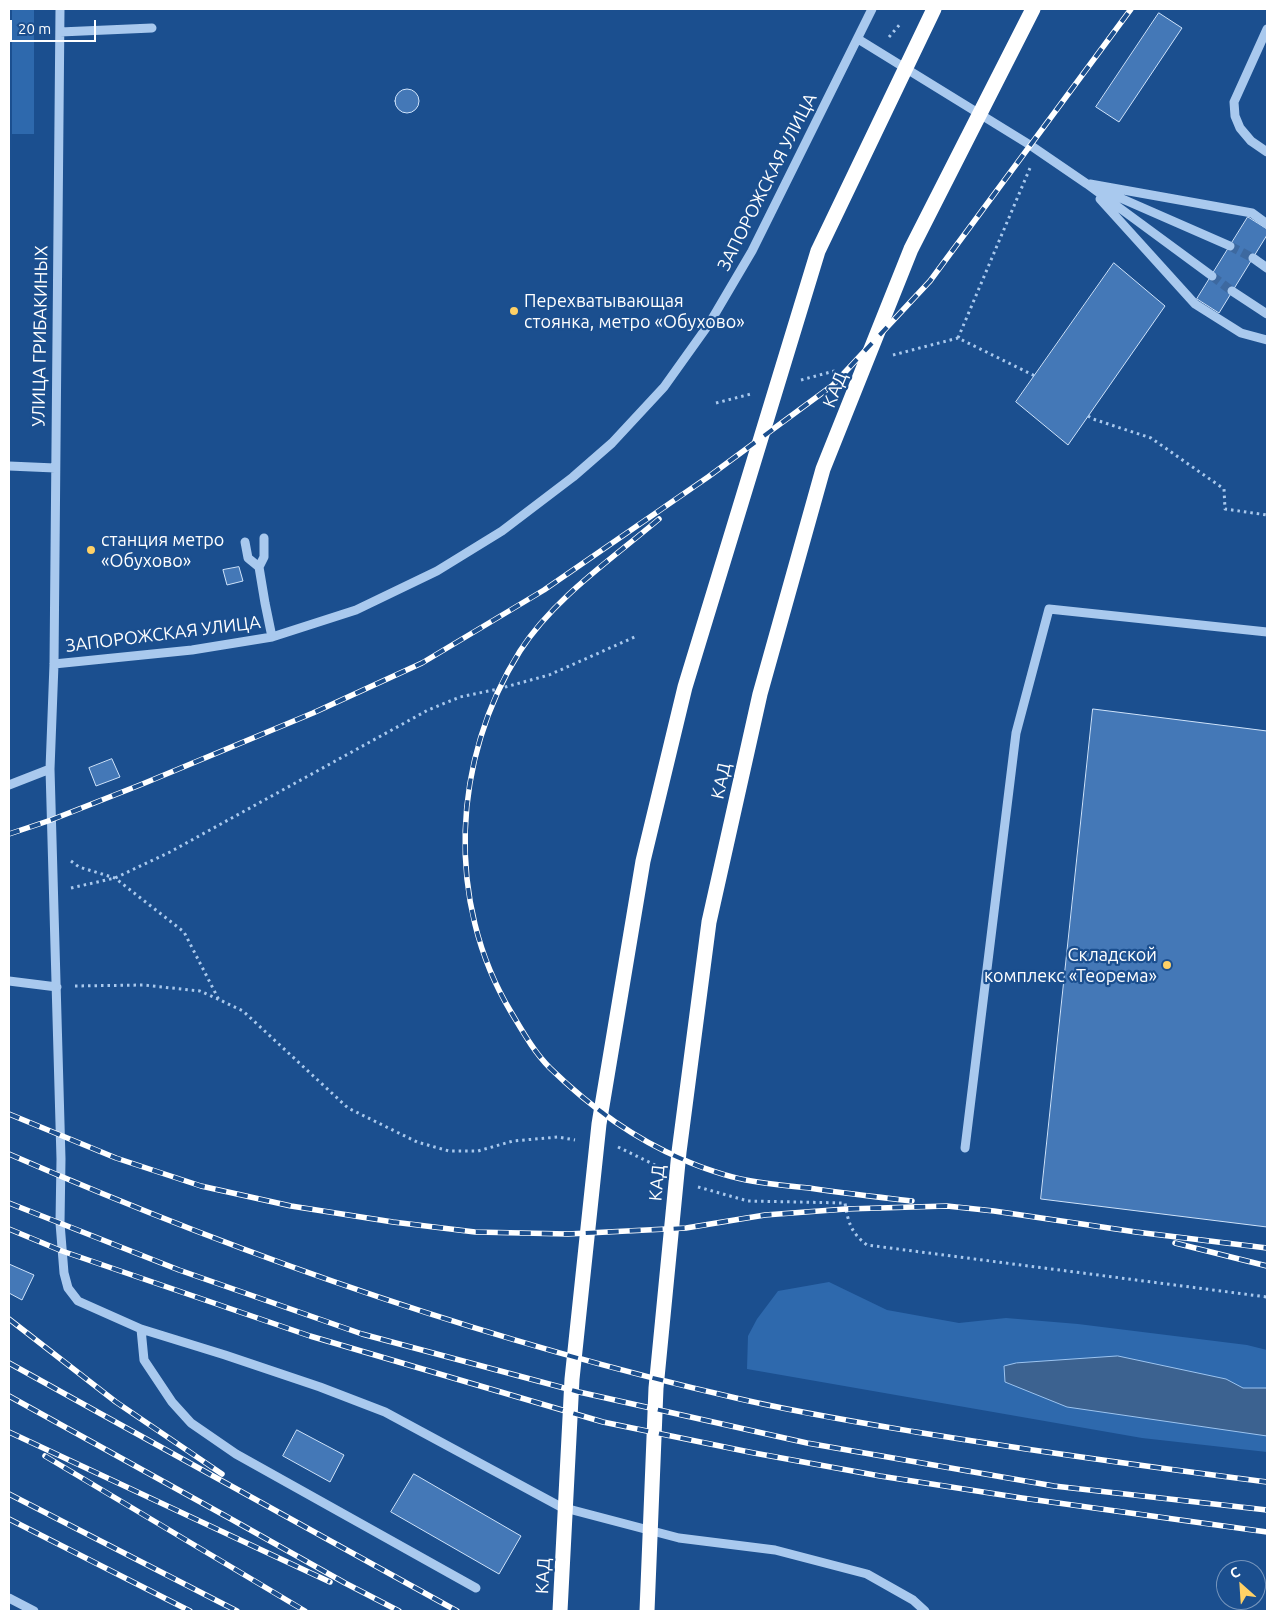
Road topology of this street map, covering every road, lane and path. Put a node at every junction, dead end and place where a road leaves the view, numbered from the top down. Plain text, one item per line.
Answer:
1 (60, 9) edge
2 (872, 9) edge
3 (934, 9) edge
4 (1033, 9) edge
5 (152, 28) dead end
6 (1267, 29) edge
7 (60, 32) junction
8 (858, 39) junction
9 (1037, 150) junction
10 (1267, 152) edge
11 (1087, 184) junction
12 (1267, 224) edge
13 (1230, 246) tunnel mouth
14 (1253, 258) tunnel mouth
15 (1267, 268) edge
16 (1212, 276) tunnel mouth
17 (1232, 291) tunnel mouth
18 (1267, 314) edge
19 (958, 338) dead end
20 (1267, 340) edge
21 (1088, 416) dead end
22 (9, 466) edge
23 (55, 468) junction
24 (1267, 515) edge
25 (264, 538) dead end
26 (245, 542) dead end
27 (259, 567) junction
28 (1267, 632) edge
29 (637, 636) dead end
30 (272, 637) junction
31 (54, 664) junction
32 (50, 769) junction
33 (9, 785) edge
34 (52, 848) junction
35 (116, 878) junction
36 (54, 891) junction
37 (9, 982) edge
38 (57, 987) junction
39 (220, 1000) junction
40 (583, 1141) dead end
41 (617, 1146) dead end
42 (965, 1148) dead end
43 (661, 1169) dead end
44 (692, 1186) dead end
45 (1267, 1297) edge
46 (141, 1330) junction
47 (476, 1588) dead end
48 (9, 1598) edge
49 (34, 1611) edge
50 (560, 1611) edge
51 (646, 1611) edge
52 (925, 1611) edge

1 - 7 street, УЛИЦА ГРИБАКИНЫХ
2 - 8 street, ЗАПОРОЖСКАЯ УЛИЦА
3 - 50 highway, КАД
4 - 51 highway, КАД
5 - 7 street
6 - 10 street
7 - 23 street, УЛИЦА ГРИБАКИНЫХ
8 - 9 street
8 - 30 street, ЗАПОРОЖСКАЯ УЛИЦА
9 - 11 street
9 - 19 path
11 - 12 street
11 - 13 street
11 - 16 street
11 - 20 street
14 - 15 street
17 - 18 street
21 - 24 path
22 - 23 street
23 - 31 street, УЛИЦА ГРИБАКИНЫХ
25 - 27 street
26 - 27 street
27 - 30 street
28 - 42 street
29 - 35 path
30 - 31 street, ЗАПОРОЖСКАЯ УЛИЦА
31 - 32 street, УЛИЦА ГРИБАКИНЫХ
32 - 33 street
32 - 34 street, УЛИЦА ГРИБАКИНЫХ
34 - 35 path
34 - 36 street, УЛИЦА ГРИБАКИНЫХ
35 - 36 path
35 - 39 path
36 - 38 street, УЛИЦА ГРИБАКИНЫХ
37 - 38 street
38 - 39 path
38 - 46 street, УЛИЦА ГРИБАКИНЫХ
39 - 40 path
41 - 43 path
44 - 45 path
46 - 47 street
46 - 52 street, УЛИЦА ГРИБАКИНЫХ
48 - 49 street

